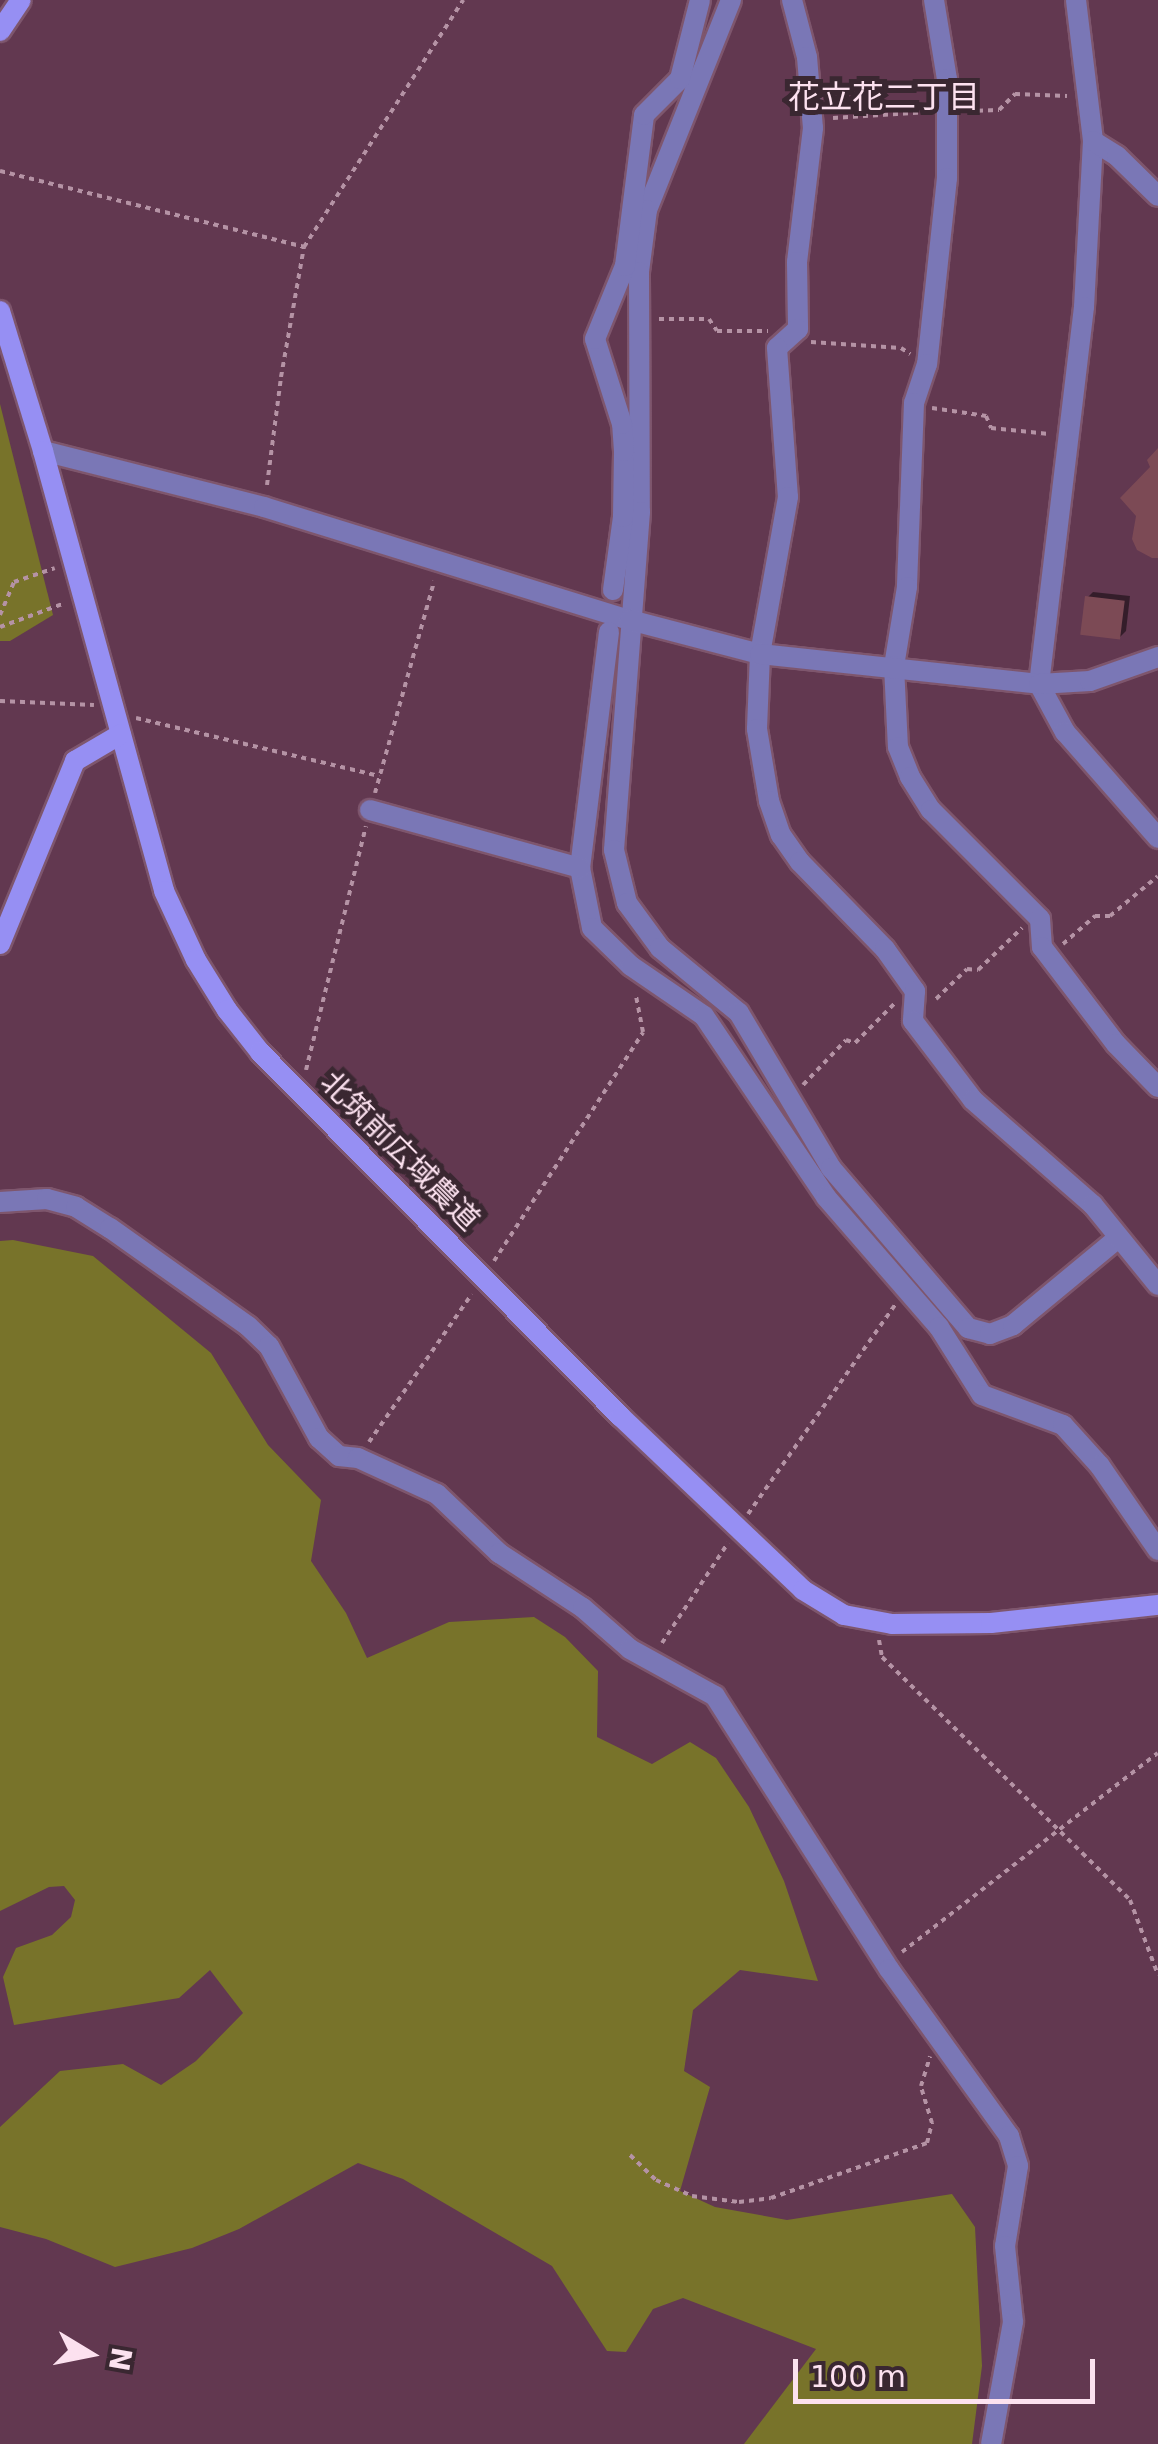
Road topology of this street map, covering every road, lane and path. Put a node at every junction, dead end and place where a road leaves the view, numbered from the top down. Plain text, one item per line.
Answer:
1 (21, 0) edge
2 (463, 0) edge
3 (700, 0) edge
4 (731, 0) edge
5 (792, 0) edge
6 (934, 0) edge
7 (1076, 0) edge
8 (0, 31) edge
9 (1087, 97) junction
10 (948, 111) junction
11 (812, 118) junction
12 (1093, 141) junction
13 (0, 170) edge
14 (1158, 196) edge
15 (304, 247) junction
16 (0, 311) edge
17 (914, 403) junction
18 (1069, 436) junction
19 (43, 450) junction
20 (264, 507) junction
21 (74, 564) junction
22 (613, 590) dead end
23 (84, 598) junction
24 (0, 615) edge
25 (630, 620) junction
26 (0, 627) edge
27 (609, 632) dead end
28 (760, 654) junction
29 (1158, 657) edge
30 (894, 666) junction
31 (1039, 684) junction
32 (0, 701) edge
33 (117, 719) junction
34 (380, 776) dead end
35 (370, 810) dead end
36 (1158, 838) edge
37 (580, 868) junction
38 (1158, 876) edge
39 (1040, 919) junction
40 (0, 944) edge
41 (1042, 946) junction
42 (673, 959) junction
43 (631, 966) junction
44 (658, 985) junction
45 (914, 991) junction
46 (913, 1021) junction
47 (1158, 1086) edge
48 (790, 1100) junction
49 (0, 1202) edge
50 (1118, 1238) junction
51 (484, 1277) junction
52 (1158, 1286) edge
53 (906, 1289) junction
54 (358, 1458) junction
55 (739, 1526) junction
56 (1158, 1550) edge
57 (1158, 1606) edge
58 (876, 1621) junction
59 (651, 1659) junction
60 (1158, 1753) edge
61 (1057, 1829) junction
62 (886, 1964) junction
63 (1158, 1975) edge
64 (940, 2046) junction
65 (630, 2154) dead end
66 (991, 2444) edge

1 - 8 street
2 - 15 path
3 - 22 street
4 - 25 street
5 - 11 street
6 - 10 street
7 - 9 street
9 - 10 path
9 - 12 street
10 - 11 path
10 - 17 street
11 - 28 street
12 - 14 street
12 - 18 street
13 - 15 path
15 - 20 path
16 - 19 street, 北筑前広域農道
17 - 18 path
17 - 30 street
18 - 31 street
19 - 20 street
19 - 21 street, 北筑前広域農道
20 - 25 street
21 - 23 street, 北筑前広域農道
21 - 24 path
23 - 26 path
23 - 33 street, 北筑前広域農道
25 - 28 street
25 - 42 street
27 - 37 street
28 - 30 street
28 - 45 street
29 - 31 street
30 - 31 street
30 - 39 street
31 - 36 street
32 - 33 path
33 - 34 path
33 - 40 street
33 - 51 street, 北筑前広域農道
35 - 37 street
37 - 43 street
38 - 41 path
39 - 41 street
39 - 46 path
41 - 47 street
42 - 44 street
42 - 48 street
43 - 44 street
43 - 51 path
44 - 53 street
45 - 46 street
45 - 48 path
46 - 50 street
48 - 50 street
49 - 54 street
50 - 52 street
51 - 54 path
51 - 55 street, 北筑前広域農道
53 - 55 path
53 - 56 street
54 - 59 street
55 - 58 street, 北筑前広域農道
55 - 59 path
57 - 58 street, 北筑前広域農道
58 - 61 path
59 - 62 street
60 - 61 path
61 - 62 path
61 - 63 path
62 - 64 street
64 - 65 path
64 - 66 street

